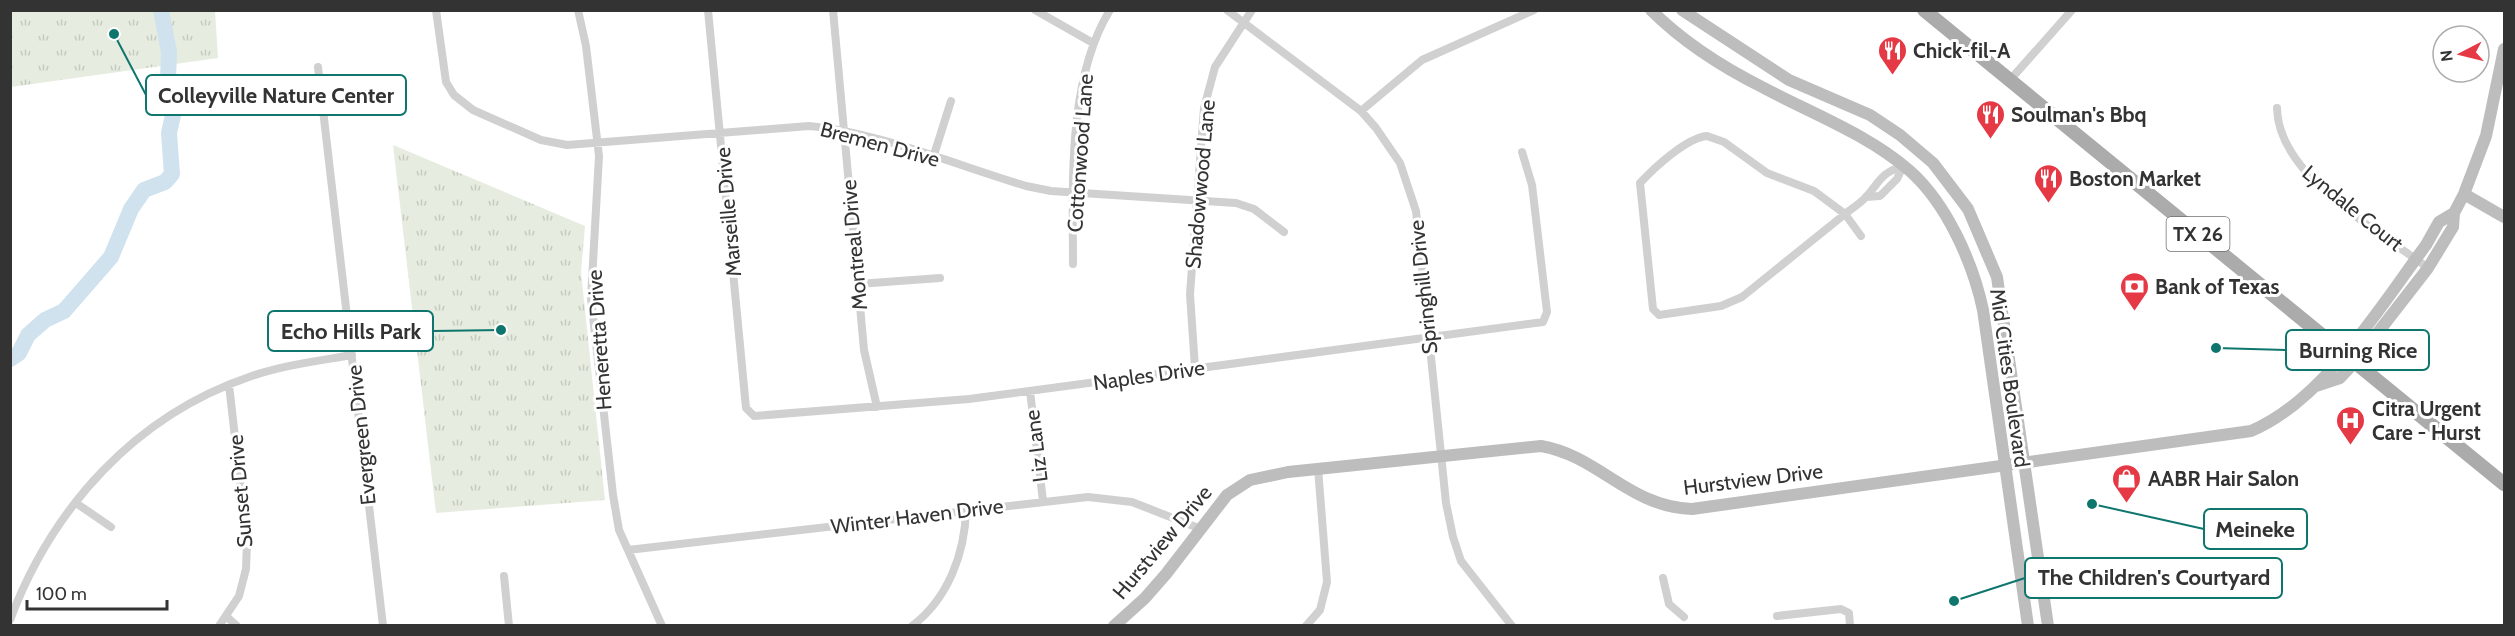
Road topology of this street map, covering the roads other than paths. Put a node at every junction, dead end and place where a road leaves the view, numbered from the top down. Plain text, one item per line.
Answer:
1 (436, 10) edge
2 (578, 10) edge
3 (708, 10) edge
4 (833, 10) edge
5 (1035, 10) edge
6 (1110, 10) edge
7 (1227, 10) edge
8 (1252, 10) edge
9 (1534, 10) edge
10 (1651, 10) edge
11 (1682, 10) edge
12 (1924, 10) edge
13 (2072, 10) edge
14 (1243, 22) junction
15 (1093, 43) junction
16 (2505, 49) edge
17 (318, 67) dead end
18 (2010, 80) junction
19 (951, 101) dead end
20 (2277, 108) dead end
21 (1361, 111) junction
22 (844, 131) junction
23 (721, 134) junction
24 (598, 143) junction
25 (1916, 148) junction
26 (1522, 152) dead end
27 (933, 158) junction
28 (1903, 166) junction
29 (1073, 193) junction
30 (2464, 194) junction
31 (1866, 197) junction
32 (1196, 200) junction
33 (2454, 213) junction
34 (1845, 214) junction
35 (2505, 217) edge
36 (1284, 232) dead end
37 (1861, 236) dead end
38 (2416, 259) junction
39 (1073, 264) dead end
40 (2428, 268) junction
41 (940, 278) dead end
42 (858, 284) junction
43 (2005, 326) junction
44 (1986, 329) junction
45 (1429, 338) junction
46 (352, 355) junction
47 (2349, 358) junction
48 (1195, 368) junction
49 (229, 385) junction
50 (1030, 391) junction
51 (878, 407) junction
52 (749, 413) joint
53 (1441, 457) junction
54 (2024, 464) junction
55 (2004, 467) junction
56 (1318, 468) junction
57 (2505, 484) edge
58 (1043, 501) junction
59 (76, 503) junction
60 (966, 510) junction
61 (111, 527) dead end
62 (1201, 529) junction
63 (628, 550) junction
64 (504, 576) dead end
65 (1664, 578) dead end
66 (227, 616) junction
67 (1777, 616) dead end
68 (1684, 617) dead end
69 (10, 620) edge
70 (219, 626) edge
71 (237, 626) edge
72 (383, 626) edge
73 (510, 626) edge
74 (662, 626) edge
75 (912, 626) edge
76 (1114, 626) edge
77 (1306, 626) edge
78 (1512, 626) edge
79 (1850, 626) edge
80 (2028, 626) edge
81 (2048, 626) edge

1 - 24 street, Bremen Drive
2 - 24 street, Heneretta Drive
3 - 23 street, Marseille Drive
4 - 22 street, Montreal Drive
5 - 15 street
6 - 15 street, Cottonwood Lane
7 - 14 street, Springhill Drive
8 - 14 street, Shadowwood Lane
9 - 21 street
10 - 28 main road, Mid Cities Boulevard
11 - 25 main road, Mid Cities Boulevard
12 - 18 main road, TX 26
13 - 18 street
14 - 21 street, Springhill Drive
14 - 32 street, Shadowwood Lane
15 - 29 street, Cottonwood Lane
16 - 30 main road
17 - 46 street, Evergreen Drive
18 - 47 main road, TX 26
19 - 27 street
20 - 38 street, Lyndale Court
21 - 45 street, Springhill Drive
22 - 23 street, Bremen Drive
22 - 27 street, Bremen Drive
22 - 42 street, Montreal Drive
23 - 24 street, Bremen Drive
23 - 52 street, Marseille Drive
24 - 63 street, Heneretta Drive
25 - 28 main road
25 - 43 main road, Mid Cities Boulevard
26 - 45 street, Naples Drive
27 - 29 street, Bremen Drive
28 - 31 street
28 - 31 street
28 - 44 main road, Mid Cities Boulevard
29 - 32 street, Bremen Drive
29 - 39 street, Cottonwood Lane
30 - 33 main road
30 - 35 main road
31 - 34 street
32 - 36 street, Bremen Drive
32 - 48 street, Shadowwood Lane
33 - 38 main road
33 - 40 main road
34 - 34 street
34 - 37 street
38 - 40 street, Lyndale Court
38 - 47 main road
40 - 47 main road
41 - 42 street
42 - 51 street, Montreal Drive
43 - 44 main road
43 - 54 main road, Mid Cities Boulevard
44 - 55 main road, Mid Cities Boulevard
45 - 48 street, Naples Drive
45 - 53 street, Springhill Drive
46 - 49 street
46 - 72 street, Evergreen Drive
47 - 54 main road, Hurstview Drive
47 - 57 main road, TX 26
48 - 50 street, Naples Drive
49 - 59 street
49 - 66 street, Sunset Drive
50 - 51 street, Naples Drive
50 - 58 street, Liz Lane
51 - 52 street, Naples Drive
53 - 55 main road, Hurstview Drive
53 - 56 main road, Hurstview Drive
53 - 78 street, Springhill Drive
54 - 55 main road, Hurstview Drive
54 - 81 main road, Mid Cities Boulevard
55 - 80 main road, Mid Cities Boulevard
56 - 62 main road, Hurstview Drive
56 - 77 street
58 - 60 street, Winter Haven Drive
58 - 62 street, Winter Haven Drive
59 - 61 street
59 - 69 street
60 - 63 street, Winter Haven Drive
60 - 75 street
62 - 76 main road, Hurstview Drive
63 - 74 street, Heneretta Drive
64 - 73 street
65 - 68 street
66 - 70 street, Sunset Drive
66 - 71 street
67 - 79 street

